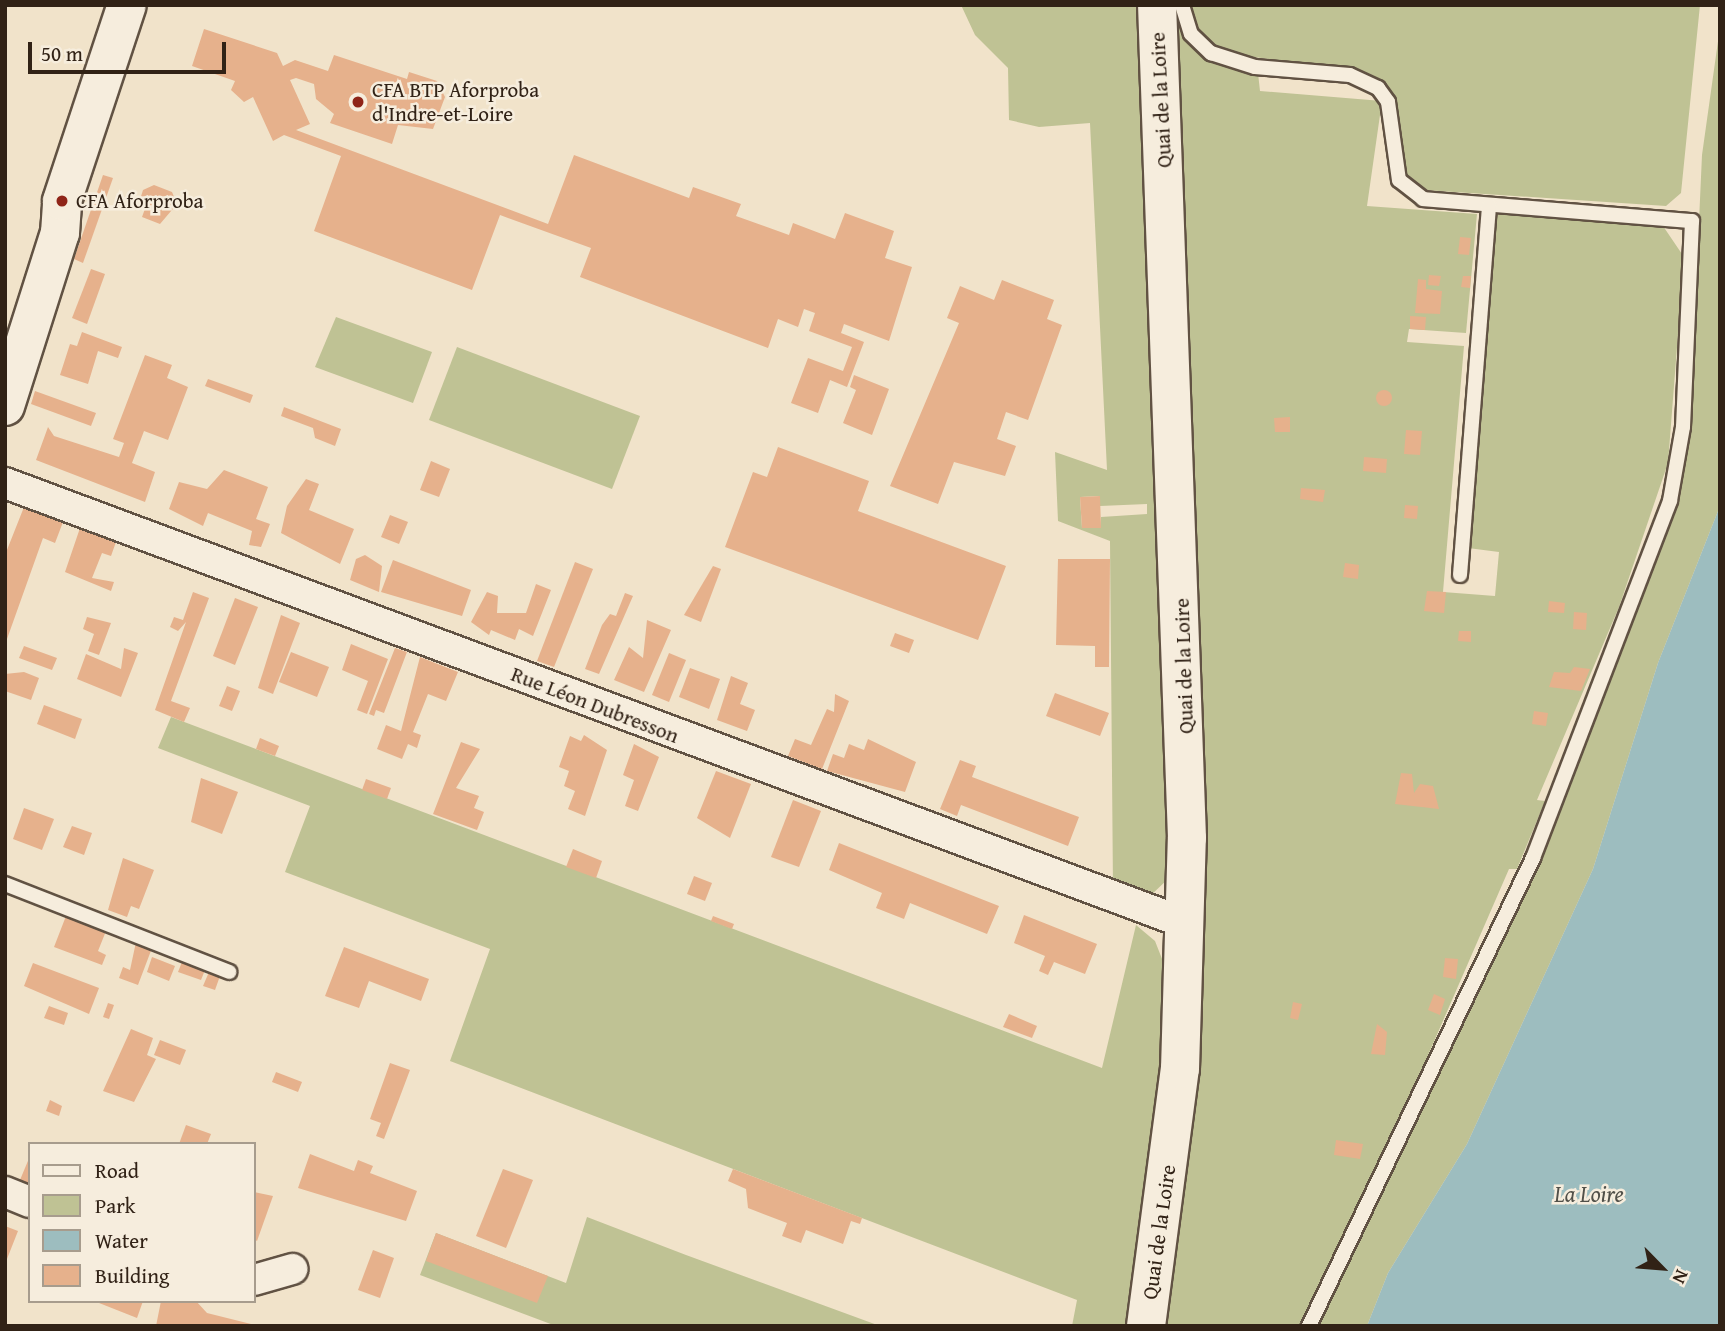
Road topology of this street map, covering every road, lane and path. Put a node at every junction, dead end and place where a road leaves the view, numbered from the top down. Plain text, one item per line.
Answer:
1 (127, 5) edge
2 (1157, 5) edge
3 (1182, 5) edge
4 (62, 201) junction
5 (1489, 205) junction
6 (5, 340) edge
7 (5, 406) edge
8 (5, 483) edge
9 (1460, 575) dead end
10 (5, 884) edge
11 (1185, 923) junction
12 (229, 972) dead end
13 (5, 1192) edge
14 (28, 1201) edge
15 (292, 1269) dead end
16 (256, 1279) edge
17 (1146, 1326) edge
18 (1309, 1326) edge

1 - 4 main road
2 - 11 main road, Quai de la Loire
3 - 5 lane
4 - 6 main road
4 - 7 main road
5 - 9 lane
5 - 18 lane
8 - 11 street, Rue Léon Dubresson
10 - 12 lane
11 - 17 main road, Quai de la Loire
13 - 14 street
15 - 16 street

